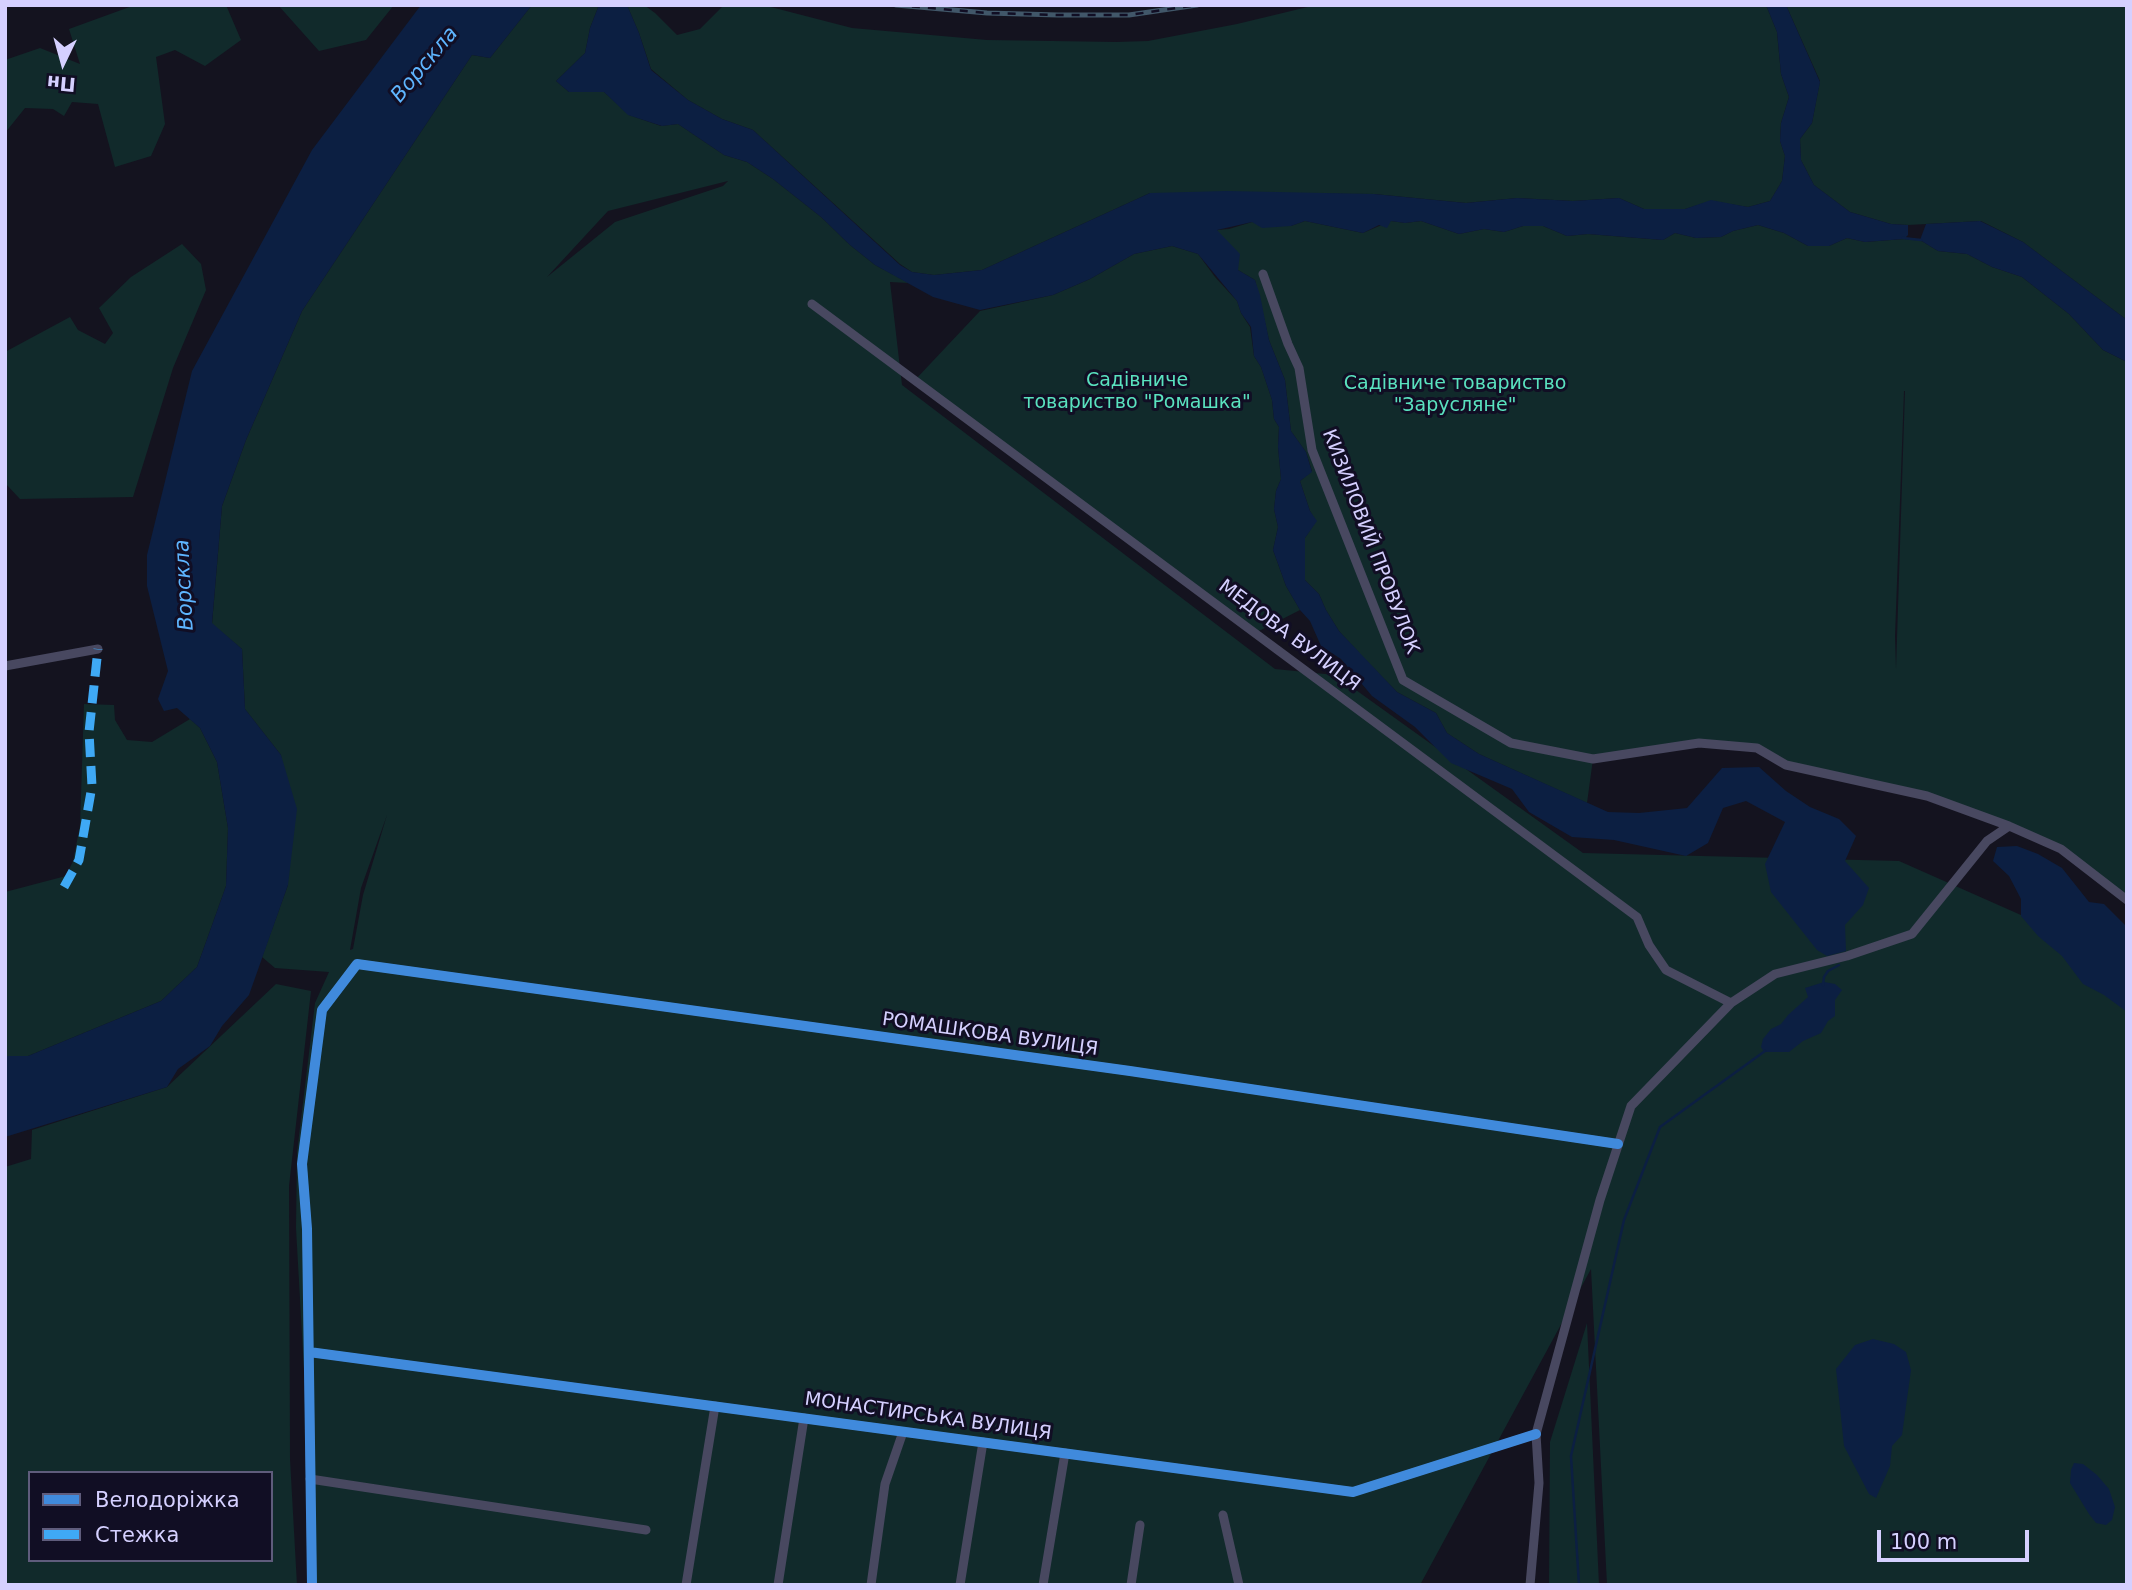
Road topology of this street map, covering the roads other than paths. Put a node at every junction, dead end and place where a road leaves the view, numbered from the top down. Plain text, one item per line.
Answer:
1 (1263, 274) dead end
2 (812, 304) dead end
3 (98, 649) dead end
4 (5, 666) edge
5 (2009, 826) junction
6 (2127, 900) edge
7 (1731, 1003) junction
8 (1618, 1144) junction
9 (309, 1352) junction
10 (715, 1406) junction
11 (804, 1418) junction
12 (903, 1432) junction
13 (1536, 1434) junction
14 (983, 1442) junction
15 (1065, 1453) junction
16 (310, 1479) junction
17 (1223, 1515) dead end
18 (1140, 1525) dead end
19 (646, 1530) dead end
20 (312, 1585) edge
21 (686, 1585) edge
22 (778, 1585) edge
23 (871, 1585) edge
24 (960, 1585) edge
25 (1043, 1585) edge
26 (1131, 1585) edge
27 (1239, 1585) edge
28 (1530, 1585) edge

1 - 5 street, КИЗИЛОВИЙ ПРОВУЛОК
2 - 7 street, МЕДОВА ВУЛИЦЯ
3 - 4 street
5 - 6 street, КИЗИЛОВИЙ ПРОВУЛОК
5 - 7 street
7 - 8 street
8 - 9 street, РОМАШКОВА ВУЛИЦЯ
8 - 13 street
9 - 10 street, МОНАСТИРСЬКА ВУЛИЦЯ
9 - 16 street
10 - 11 street, МОНАСТИРСЬКА ВУЛИЦЯ
10 - 21 street
11 - 12 street, МОНАСТИРСЬКА ВУЛИЦЯ
11 - 22 street
12 - 14 street, МОНАСТИРСЬКА ВУЛИЦЯ
12 - 23 street
13 - 15 street, МОНАСТИРСЬКА ВУЛИЦЯ
13 - 28 street
14 - 15 street, МОНАСТИРСЬКА ВУЛИЦЯ
14 - 24 street
15 - 25 street
16 - 19 street
16 - 20 street
17 - 27 street
18 - 26 street

